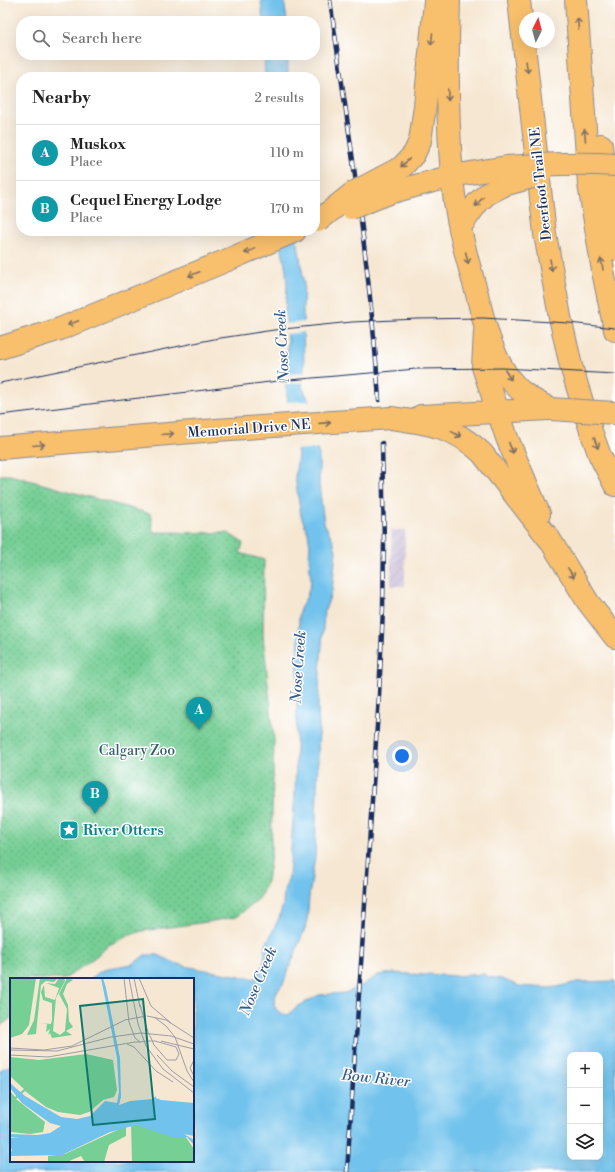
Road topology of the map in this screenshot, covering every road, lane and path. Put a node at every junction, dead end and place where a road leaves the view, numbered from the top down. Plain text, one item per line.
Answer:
1 (435, 0) edge
2 (449, 0) edge
3 (519, 0) edge
4 (576, 0) edge
5 (580, 49) junction
6 (615, 165) edge
7 (452, 176) junction
8 (506, 176) junction
9 (386, 185) junction
10 (320, 219) edge
11 (460, 227) junction
12 (283, 236) edge
13 (615, 249) edge
14 (486, 327) junction
15 (615, 330) edge
16 (0, 348) edge
17 (550, 409) junction
18 (498, 411) junction
19 (615, 413) edge
20 (391, 418) junction
21 (0, 448) edge
22 (615, 485) edge
23 (550, 540) junction
24 (615, 637) edge

1 -> 9 highway
2 -> 7 highway
3 -> 22 highway, Deerfoot Trail NE
5 -> 4 highway
5 - 13 highway
15 -> 5 highway
6 - 8 highway, bridge
7 - 8 highway
7 - 9 highway
7 - 11 highway
8 -> 11 highway
9 - 10 highway, bridge
11 -> 14 highway
12 -> 16 highway
14 -> 17 highway
14 - 18 highway
17 - 18 highway, Memorial Drive NE
17 - 19 highway, Memorial Drive NE, bridge
18 - 20 highway, Memorial Drive NE
18 -> 23 highway
21 -> 20 highway, Memorial Drive NE, bridge
20 -> 23 highway
23 -> 24 highway

